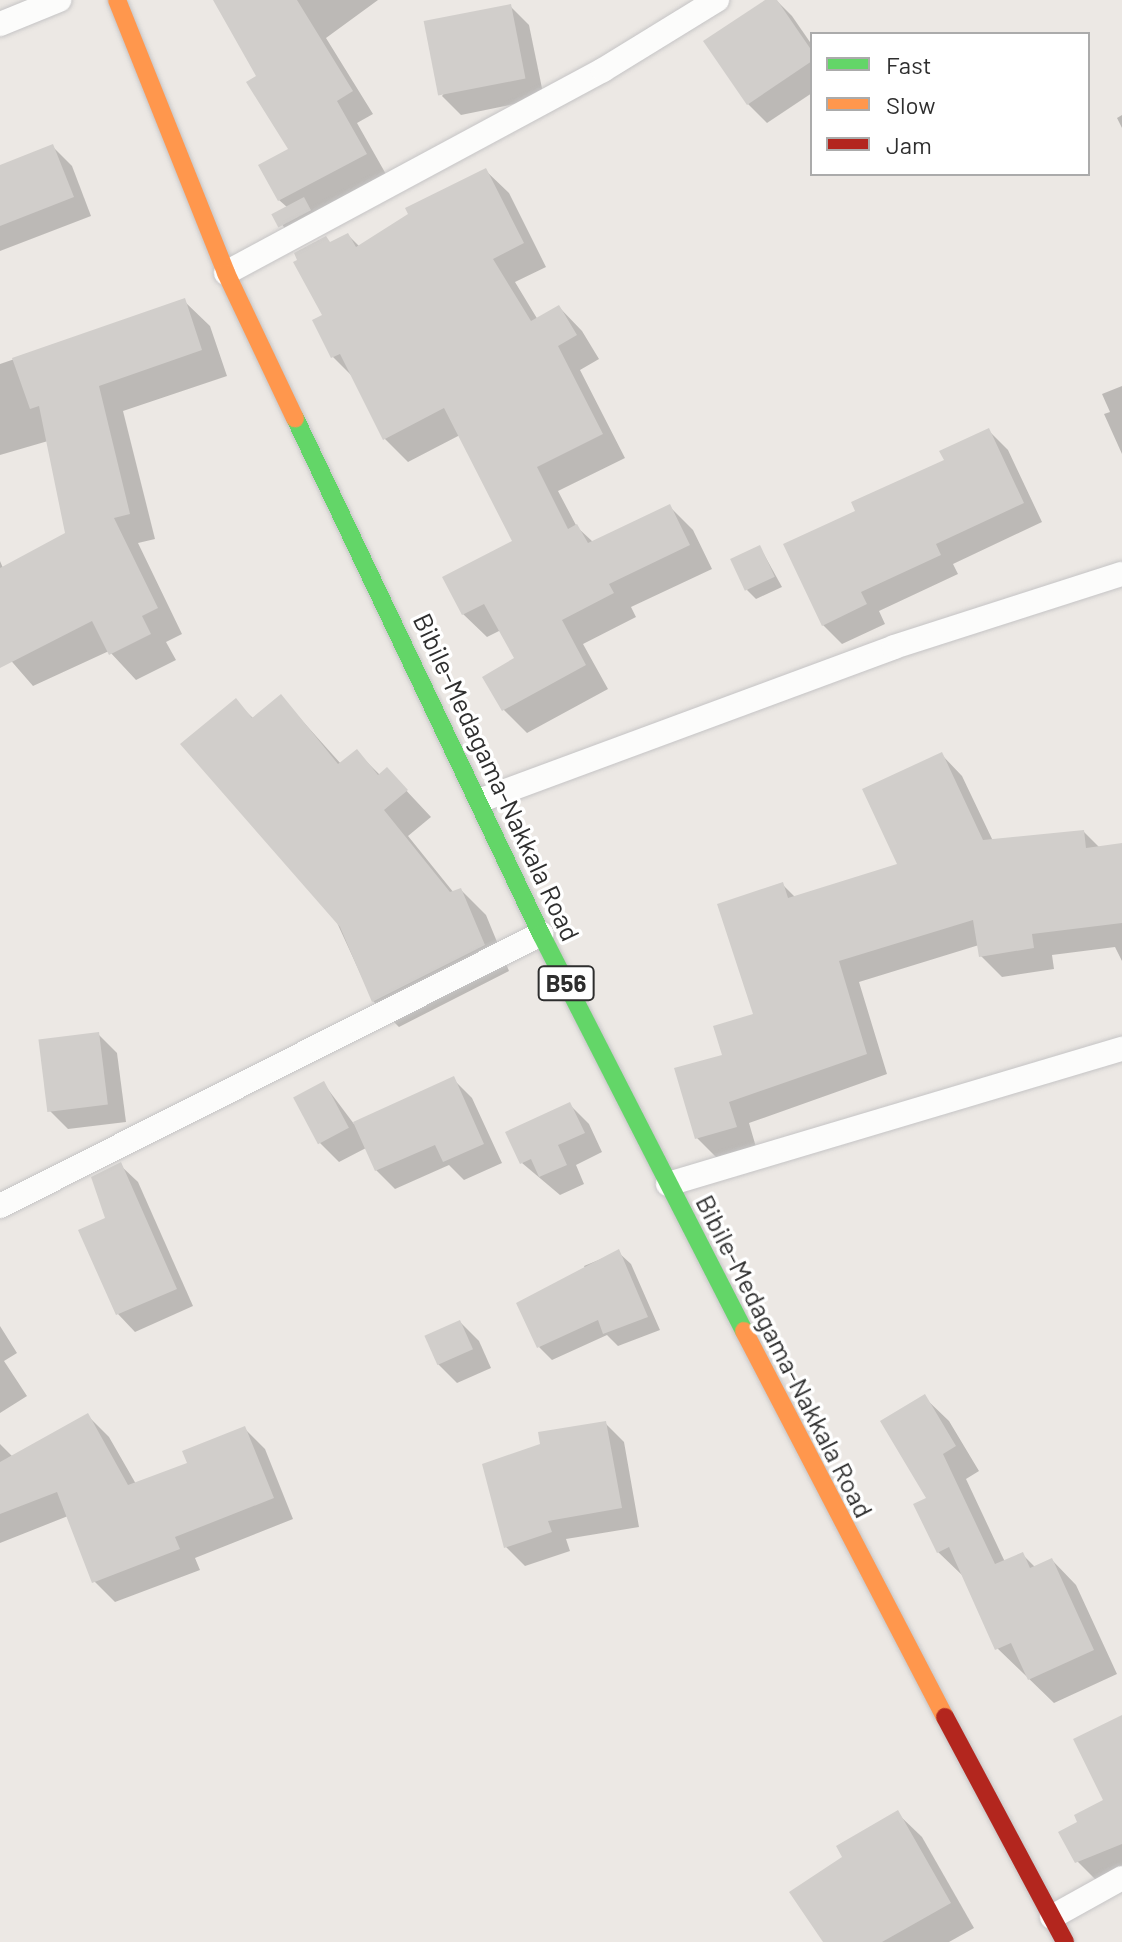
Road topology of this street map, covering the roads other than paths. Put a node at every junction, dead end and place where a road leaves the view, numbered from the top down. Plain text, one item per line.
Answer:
1 (59, 0) edge
2 (117, 0) edge
3 (717, 0) edge
4 (0, 24) edge
5 (226, 273) junction
6 (1122, 574) edge
7 (481, 800) junction
8 (541, 934) junction
9 (1122, 1049) edge
10 (668, 1184) junction
11 (0, 1206) edge
12 (1122, 1878) edge
13 (1052, 1917) junction
14 (1065, 1942) edge

1 - 4 lane
2 - 5 main road, Bibile-Medagama-Nakkala Road / B56
3 - 5 lane
5 - 7 main road, Bibile-Medagama-Nakkala Road / B56
6 - 7 lane
7 - 8 main road, Bibile-Medagama-Nakkala Road / B56
8 - 10 main road, Bibile-Medagama-Nakkala Road / B56
8 - 11 lane
9 - 10 lane
10 - 13 main road, Bibile-Medagama-Nakkala Road / B56
12 - 13 lane
13 - 14 main road, Bibile-Medagama-Nakkala Road / B56

